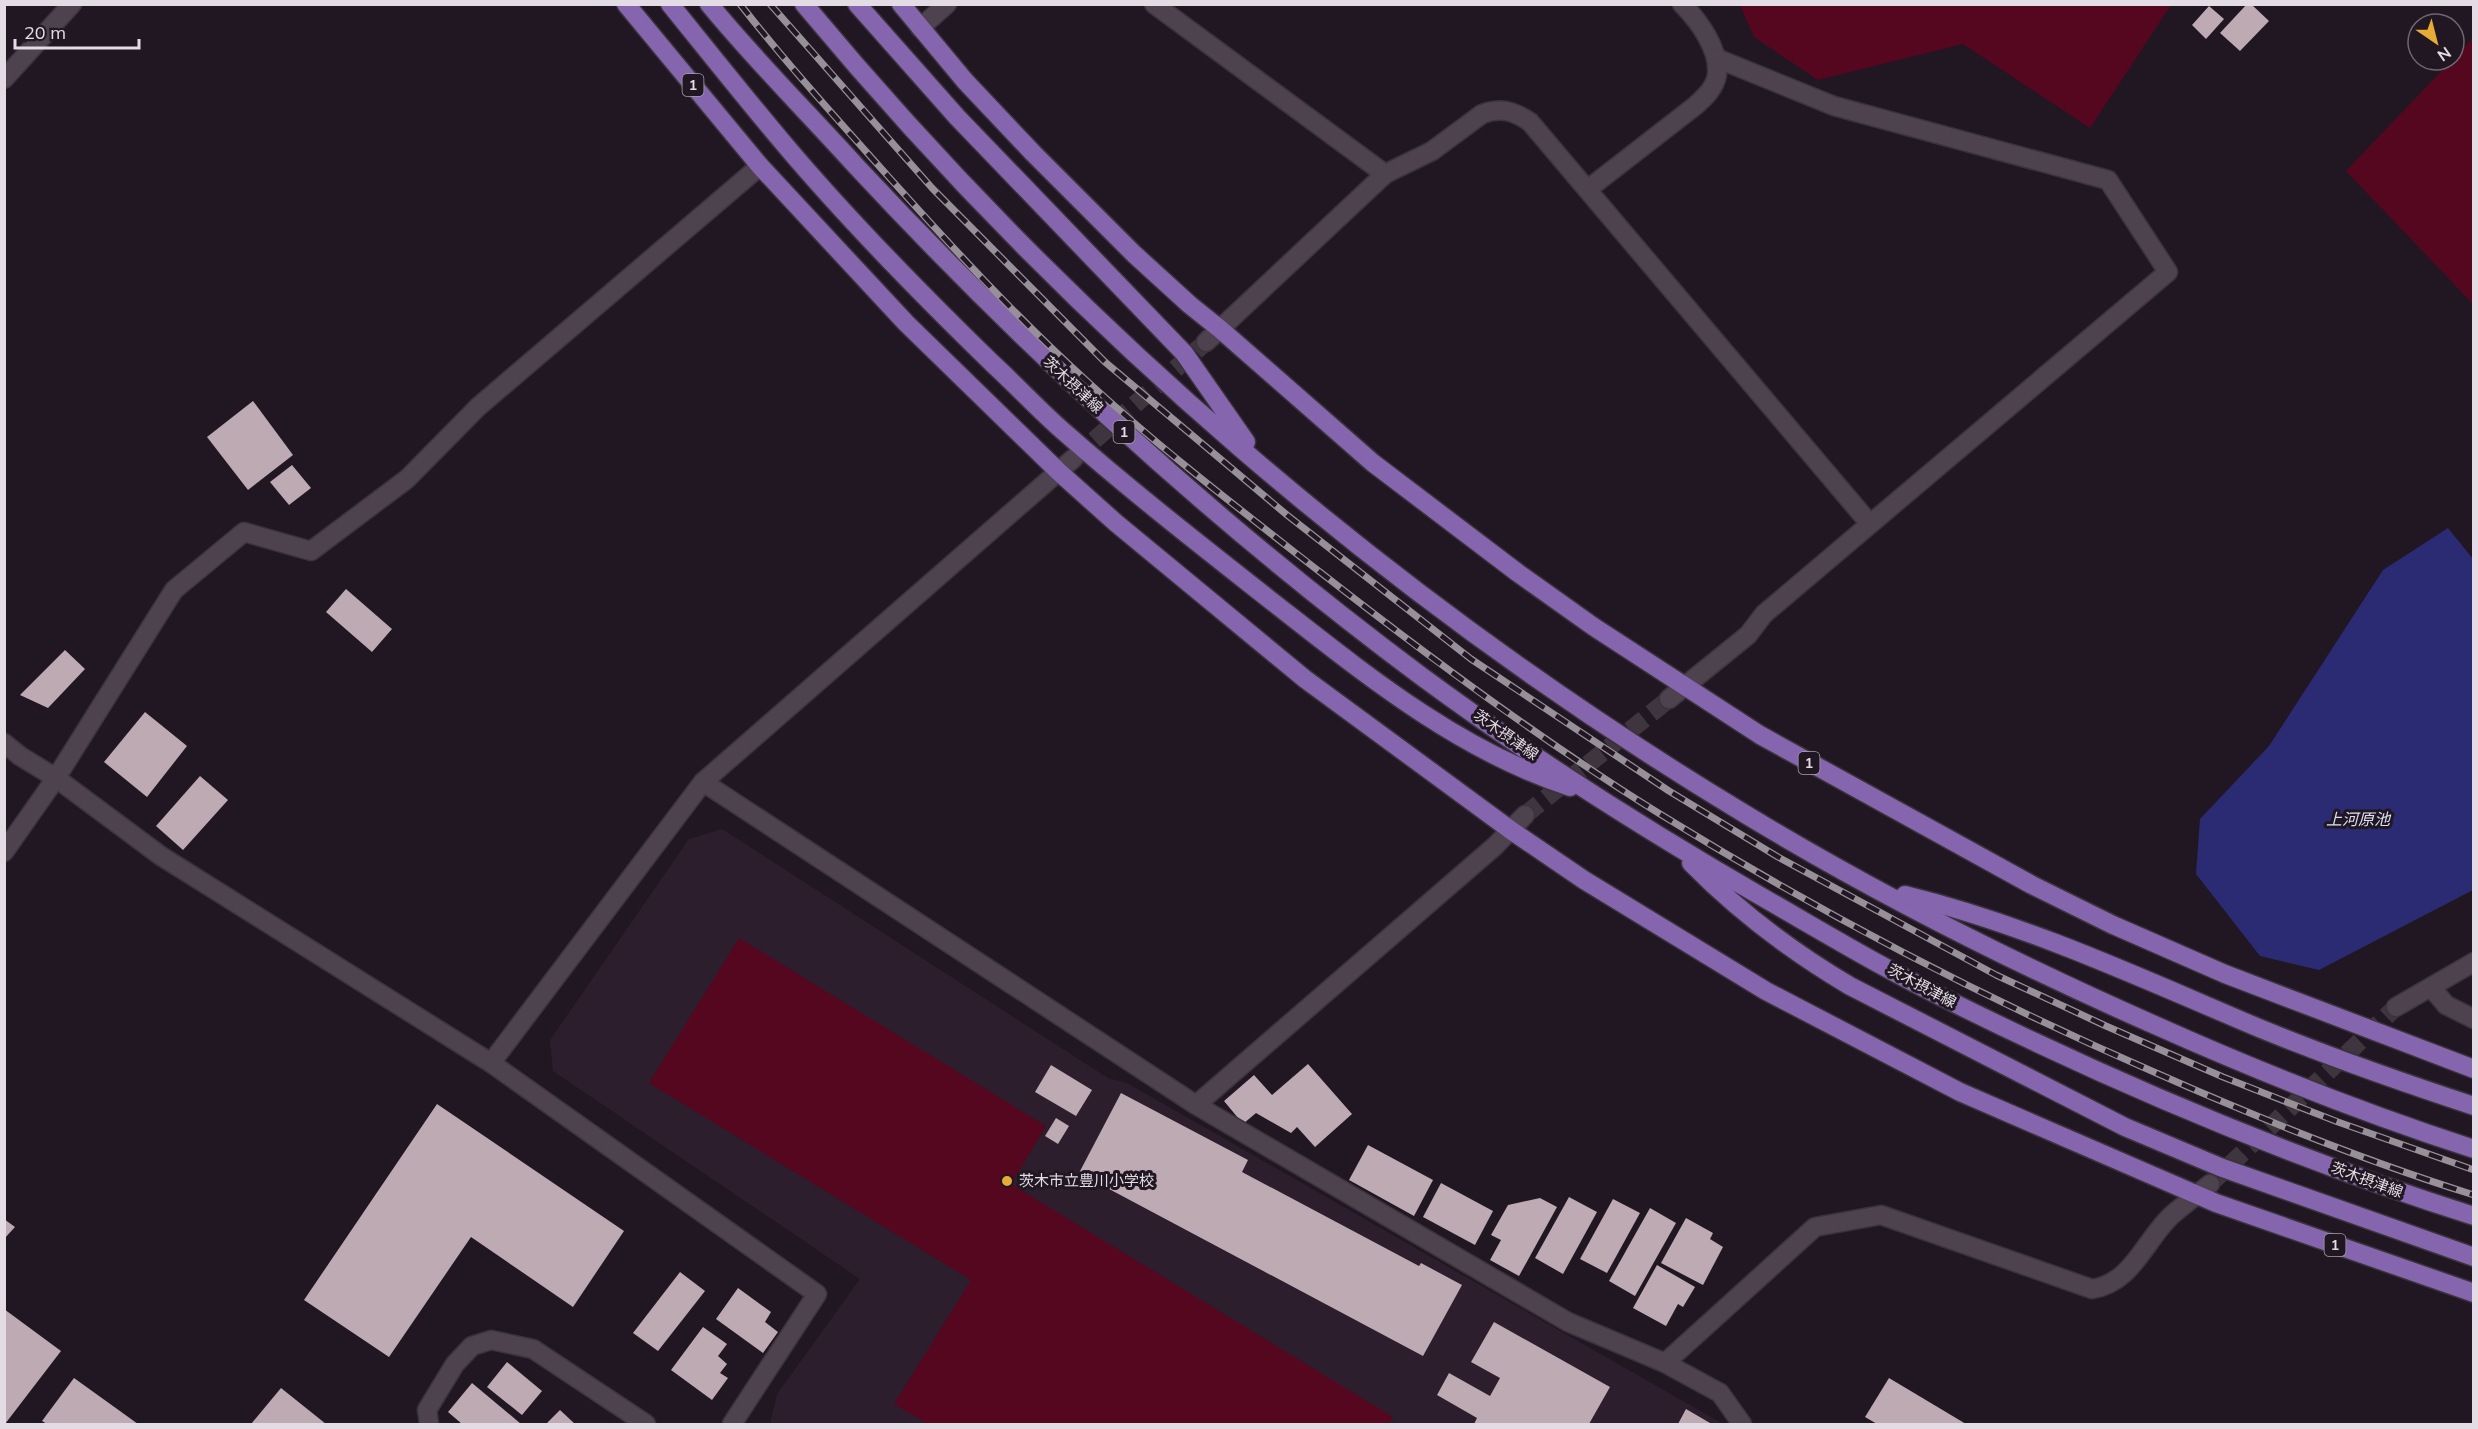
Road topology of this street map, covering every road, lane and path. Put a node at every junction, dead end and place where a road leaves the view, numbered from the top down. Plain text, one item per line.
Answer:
1 (72, 4) edge
2 (626, 4) edge
3 (670, 4) edge
4 (709, 4) edge
5 (804, 4) edge
6 (857, 4) edge
7 (901, 4) edge
8 (947, 4) edge
9 (1154, 4) edge
10 (1682, 4) edge
11 (920, 28) junction
12 (1716, 58) junction
13 (4, 79) edge
14 (760, 166) junction
15 (1385, 174) junction
16 (1588, 189) junction
17 (1220, 329) junction
18 (1206, 342) tunnel mouth
19 (1074, 459) tunnel mouth
20 (1262, 466) junction
21 (1059, 472) junction
22 (1870, 524) junction
23 (1684, 686) junction
24 (1669, 699) tunnel mouth
25 (4, 743) edge
26 (56, 778) junction
27 (702, 782) junction
28 (1594, 796) junction
29 (1525, 815) tunnel mouth
30 (1512, 831) junction
31 (1676, 847) junction
32 (4, 852) edge
33 (1877, 888) junction
34 (2474, 962) edge
35 (2431, 987) junction
36 (2396, 1007) tunnel mouth
37 (2474, 1019) edge
38 (491, 1063) junction
39 (2474, 1069) edge
40 (1196, 1105) junction
41 (2474, 1106) edge
42 (2474, 1149) edge
43 (2204, 1189) junction
44 (2474, 1216) edge
45 (2474, 1257) edge
46 (2474, 1293) edge
47 (1665, 1363) junction
48 (429, 1425) edge
49 (646, 1425) edge
50 (732, 1425) edge
51 (1742, 1425) edge

1 - 13 street
2 - 14 main road, 1
3 - 28 main road
4 - 28 main road, 茨木摂津線 / 1
5 - 20 main road
6 - 20 main road
7 - 11 main road, 1
8 - 11 street
9 - 15 street
10 - 12 street
11 - 17 main road, 1
12 - 16 street
12 - 22 street
14 - 21 main road, 1
14 - 26 street
15 - 16 street
15 - 17 street
16 - 22 street
17 - 18 street
17 - 23 main road, 1
19 - 21 street
20 - 33 main road
21 - 27 street
21 - 30 main road, 1
22 - 23 street
23 - 24 street
23 - 39 main road, 1
25 - 26 street
26 - 32 street
26 - 38 street
27 - 38 street
27 - 40 street
28 - 31 main road, 茨木摂津線 / 1
29 - 30 street
30 - 40 street
30 - 43 main road, 1
31 - 44 main road, 茨木摂津線 / 1
31 - 45 main road, 1
33 - 41 main road
33 - 42 main road
34 - 35 street
35 - 36 street
35 - 37 street
38 - 50 street
40 - 47 street
43 - 46 main road, 1
43 - 47 street
47 - 51 street
48 - 49 street

